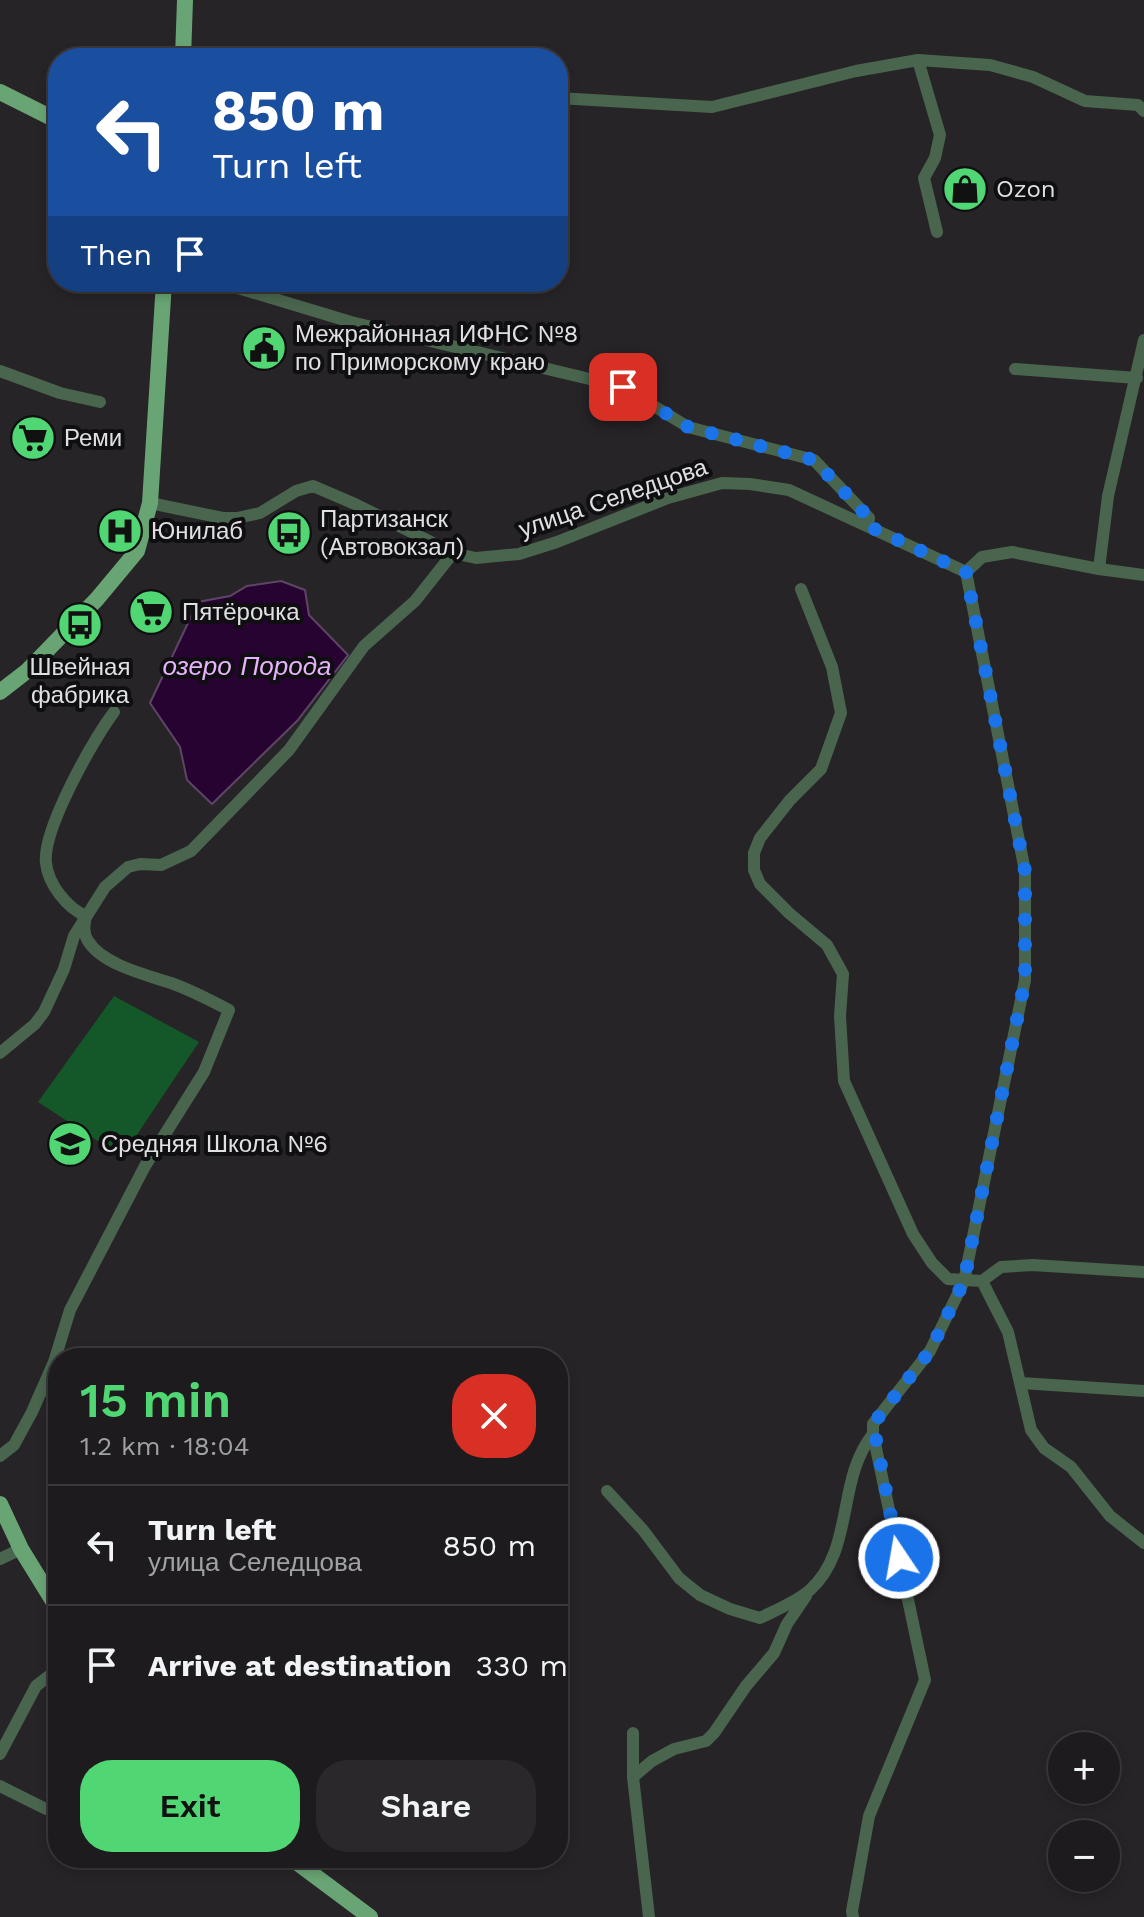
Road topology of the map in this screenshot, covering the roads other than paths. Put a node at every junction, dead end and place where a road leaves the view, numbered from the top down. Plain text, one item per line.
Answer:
1 (185, 0) edge
2 (183, 48) edge
3 (918, 60) junction
4 (0, 92) edge
5 (568, 99) edge
6 (1143, 107) edge
7 (48, 116) edge
8 (937, 232) dead end
9 (163, 292) edge
10 (251, 292) edge
11 (1144, 340) edge
12 (1015, 369) dead end
13 (0, 371) edge
14 (1137, 378) junction
15 (100, 402) dead end
16 (150, 503) junction
17 (868, 526) junction
18 (453, 553) junction
19 (1099, 569) junction
20 (966, 572) junction
21 (1144, 575) edge
22 (801, 589) dead end
23 (0, 692) edge
24 (114, 712) dead end
25 (86, 916) junction
26 (0, 1053) edge
27 (1144, 1272) edge
28 (964, 1281) junction
29 (982, 1281) junction
30 (58, 1348) edge
31 (48, 1376) edge
32 (1021, 1383) junction
33 (1144, 1391) edge
34 (873, 1434) junction
35 (0, 1456) edge
36 (607, 1491) dead end
37 (0, 1504) edge
38 (1144, 1543) edge
39 (21, 1549) junction
40 (0, 1559) edge
41 (810, 1590) junction
42 (48, 1593) edge
43 (48, 1677) edge
44 (633, 1733) dead end
45 (0, 1754) edge
46 (633, 1777) junction
47 (0, 1786) edge
48 (46, 1809) dead end
49 (304, 1868) edge
50 (370, 1917) edge
51 (649, 1917) edge
52 (853, 1917) edge

1 - 2 main road
3 - 5 street
3 - 6 street
3 - 8 street
4 - 7 main road
9 - 16 main road
10 - 17 street, улица Селедцова
11 - 14 street
12 - 14 street
13 - 15 street
14 - 19 street
16 - 18 street, улица Селедцова
16 - 23 main road
17 - 18 street, улица Селедцова
17 - 20 street, улица Селедцова
18 - 25 street
19 - 20 street
19 - 21 street
20 - 28 street
22 - 28 street
24 - 25 street
25 - 26 street
25 - 30 street
27 - 29 street
28 - 29 street
28 - 34 street
29 - 32 street
31 - 35 street
32 - 33 street
32 - 38 street
34 - 41 street
34 - 52 street
36 - 41 street
37 - 39 main road
39 - 40 street
39 - 42 main road
41 - 46 street
43 - 45 street
44 - 46 street
46 - 51 street
47 - 48 street
49 - 50 main road

